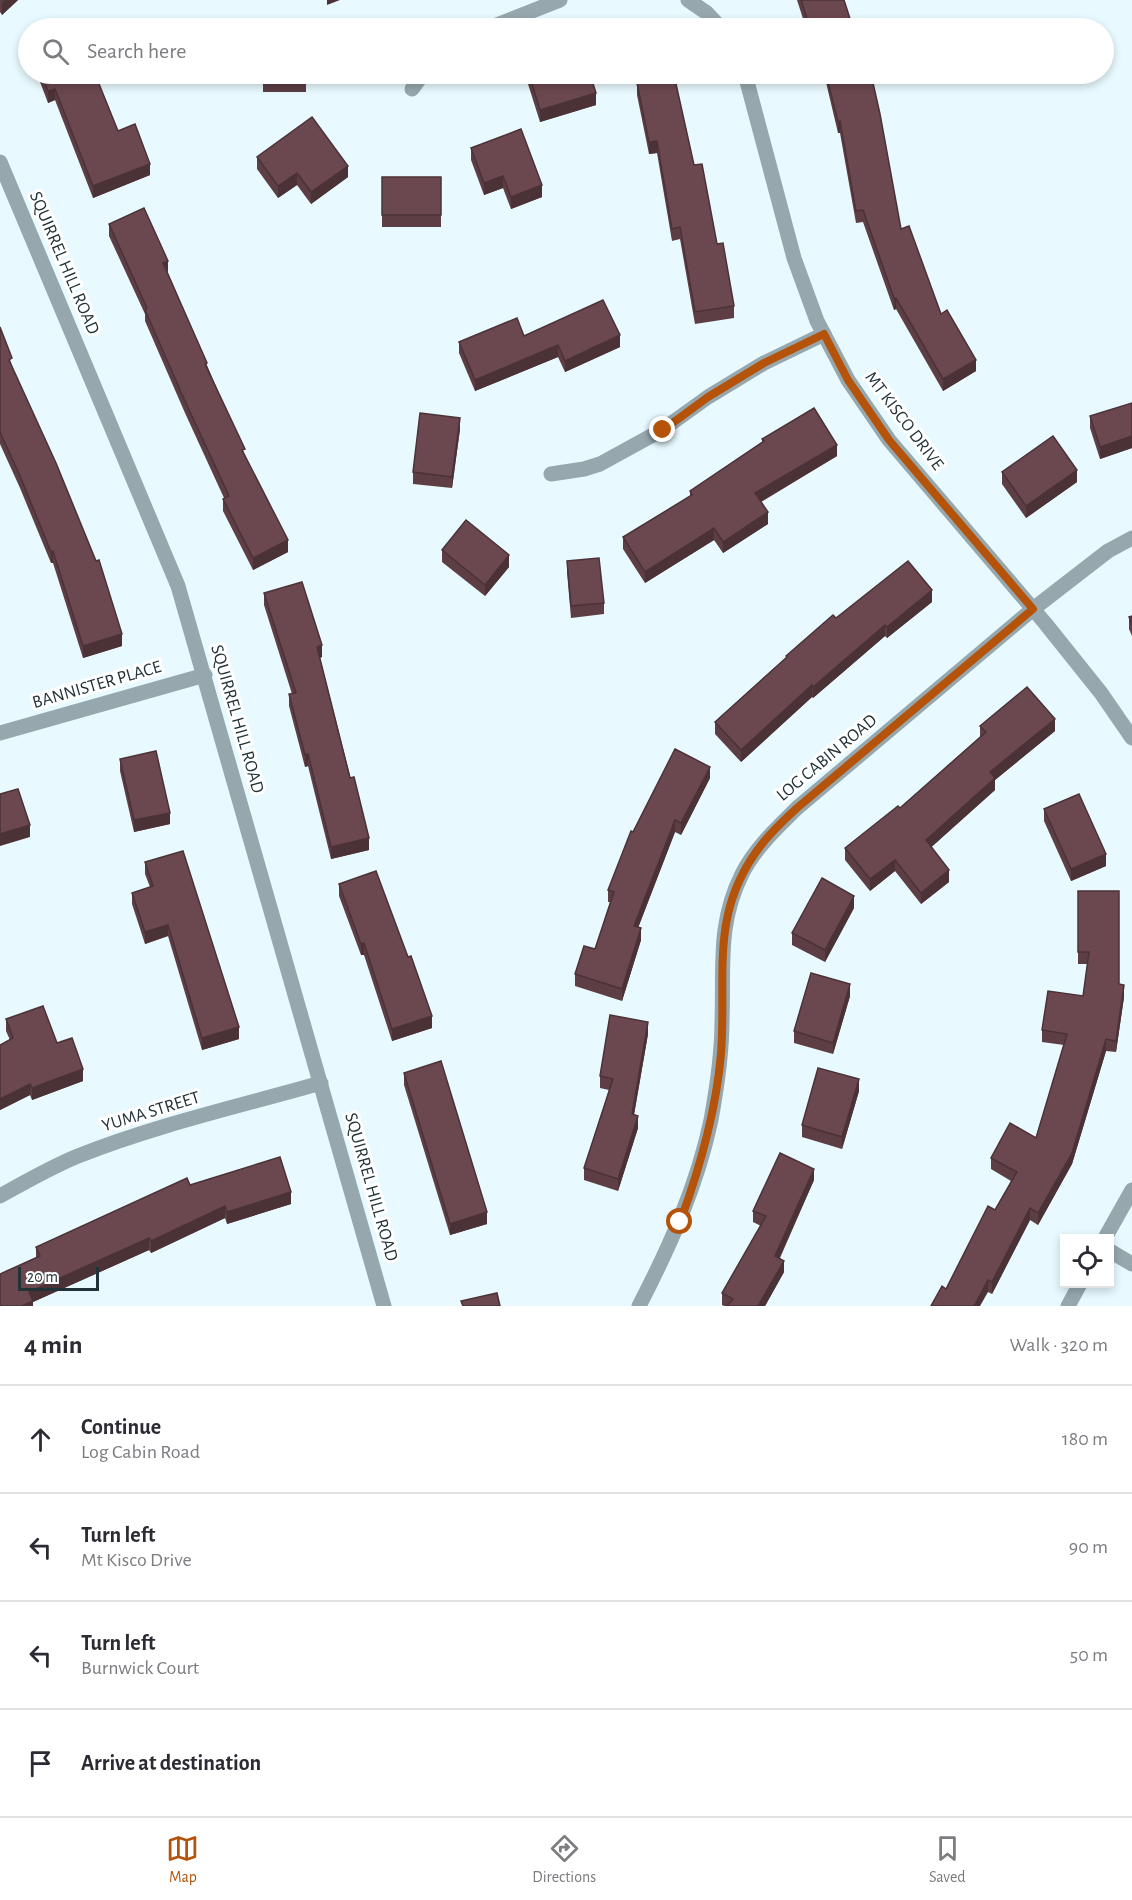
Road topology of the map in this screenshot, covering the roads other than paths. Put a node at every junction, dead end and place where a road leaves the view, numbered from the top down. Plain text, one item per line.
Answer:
1 (560, 0) edge
2 (688, 0) edge
3 (514, 18) edge
4 (711, 18) edge
5 (416, 84) edge
6 (749, 84) edge
7 (412, 89) dead end
8 (0, 162) edge
9 (824, 334) junction
10 (551, 474) dead end
11 (1132, 538) edge
12 (1033, 609) junction
13 (205, 675) junction
14 (0, 734) edge
15 (1132, 738) edge
16 (321, 1083) junction
17 (1132, 1190) edge
18 (0, 1196) edge
19 (1108, 1234) edge
20 (1114, 1253) edge
21 (1132, 1264) edge
22 (1078, 1288) edge
23 (384, 1306) edge
24 (639, 1306) edge
25 (1068, 1306) edge

1 - 3 street
2 - 4 street
5 - 7 street
6 - 9 street, MT KISCO DRIVE
8 - 13 street, SQUIRREL HILL ROAD
9 - 10 street
9 - 12 street, MT KISCO DRIVE
11 - 12 street, LOG CABIN ROAD
12 - 15 street, MT KISCO DRIVE
12 - 24 street, LOG CABIN ROAD
13 - 14 street, BANNISTER PLACE
13 - 16 street, SQUIRREL HILL ROAD
16 - 18 street, YUMA STREET
16 - 23 street, SQUIRREL HILL ROAD
17 - 19 street
20 - 21 street
22 - 25 street

